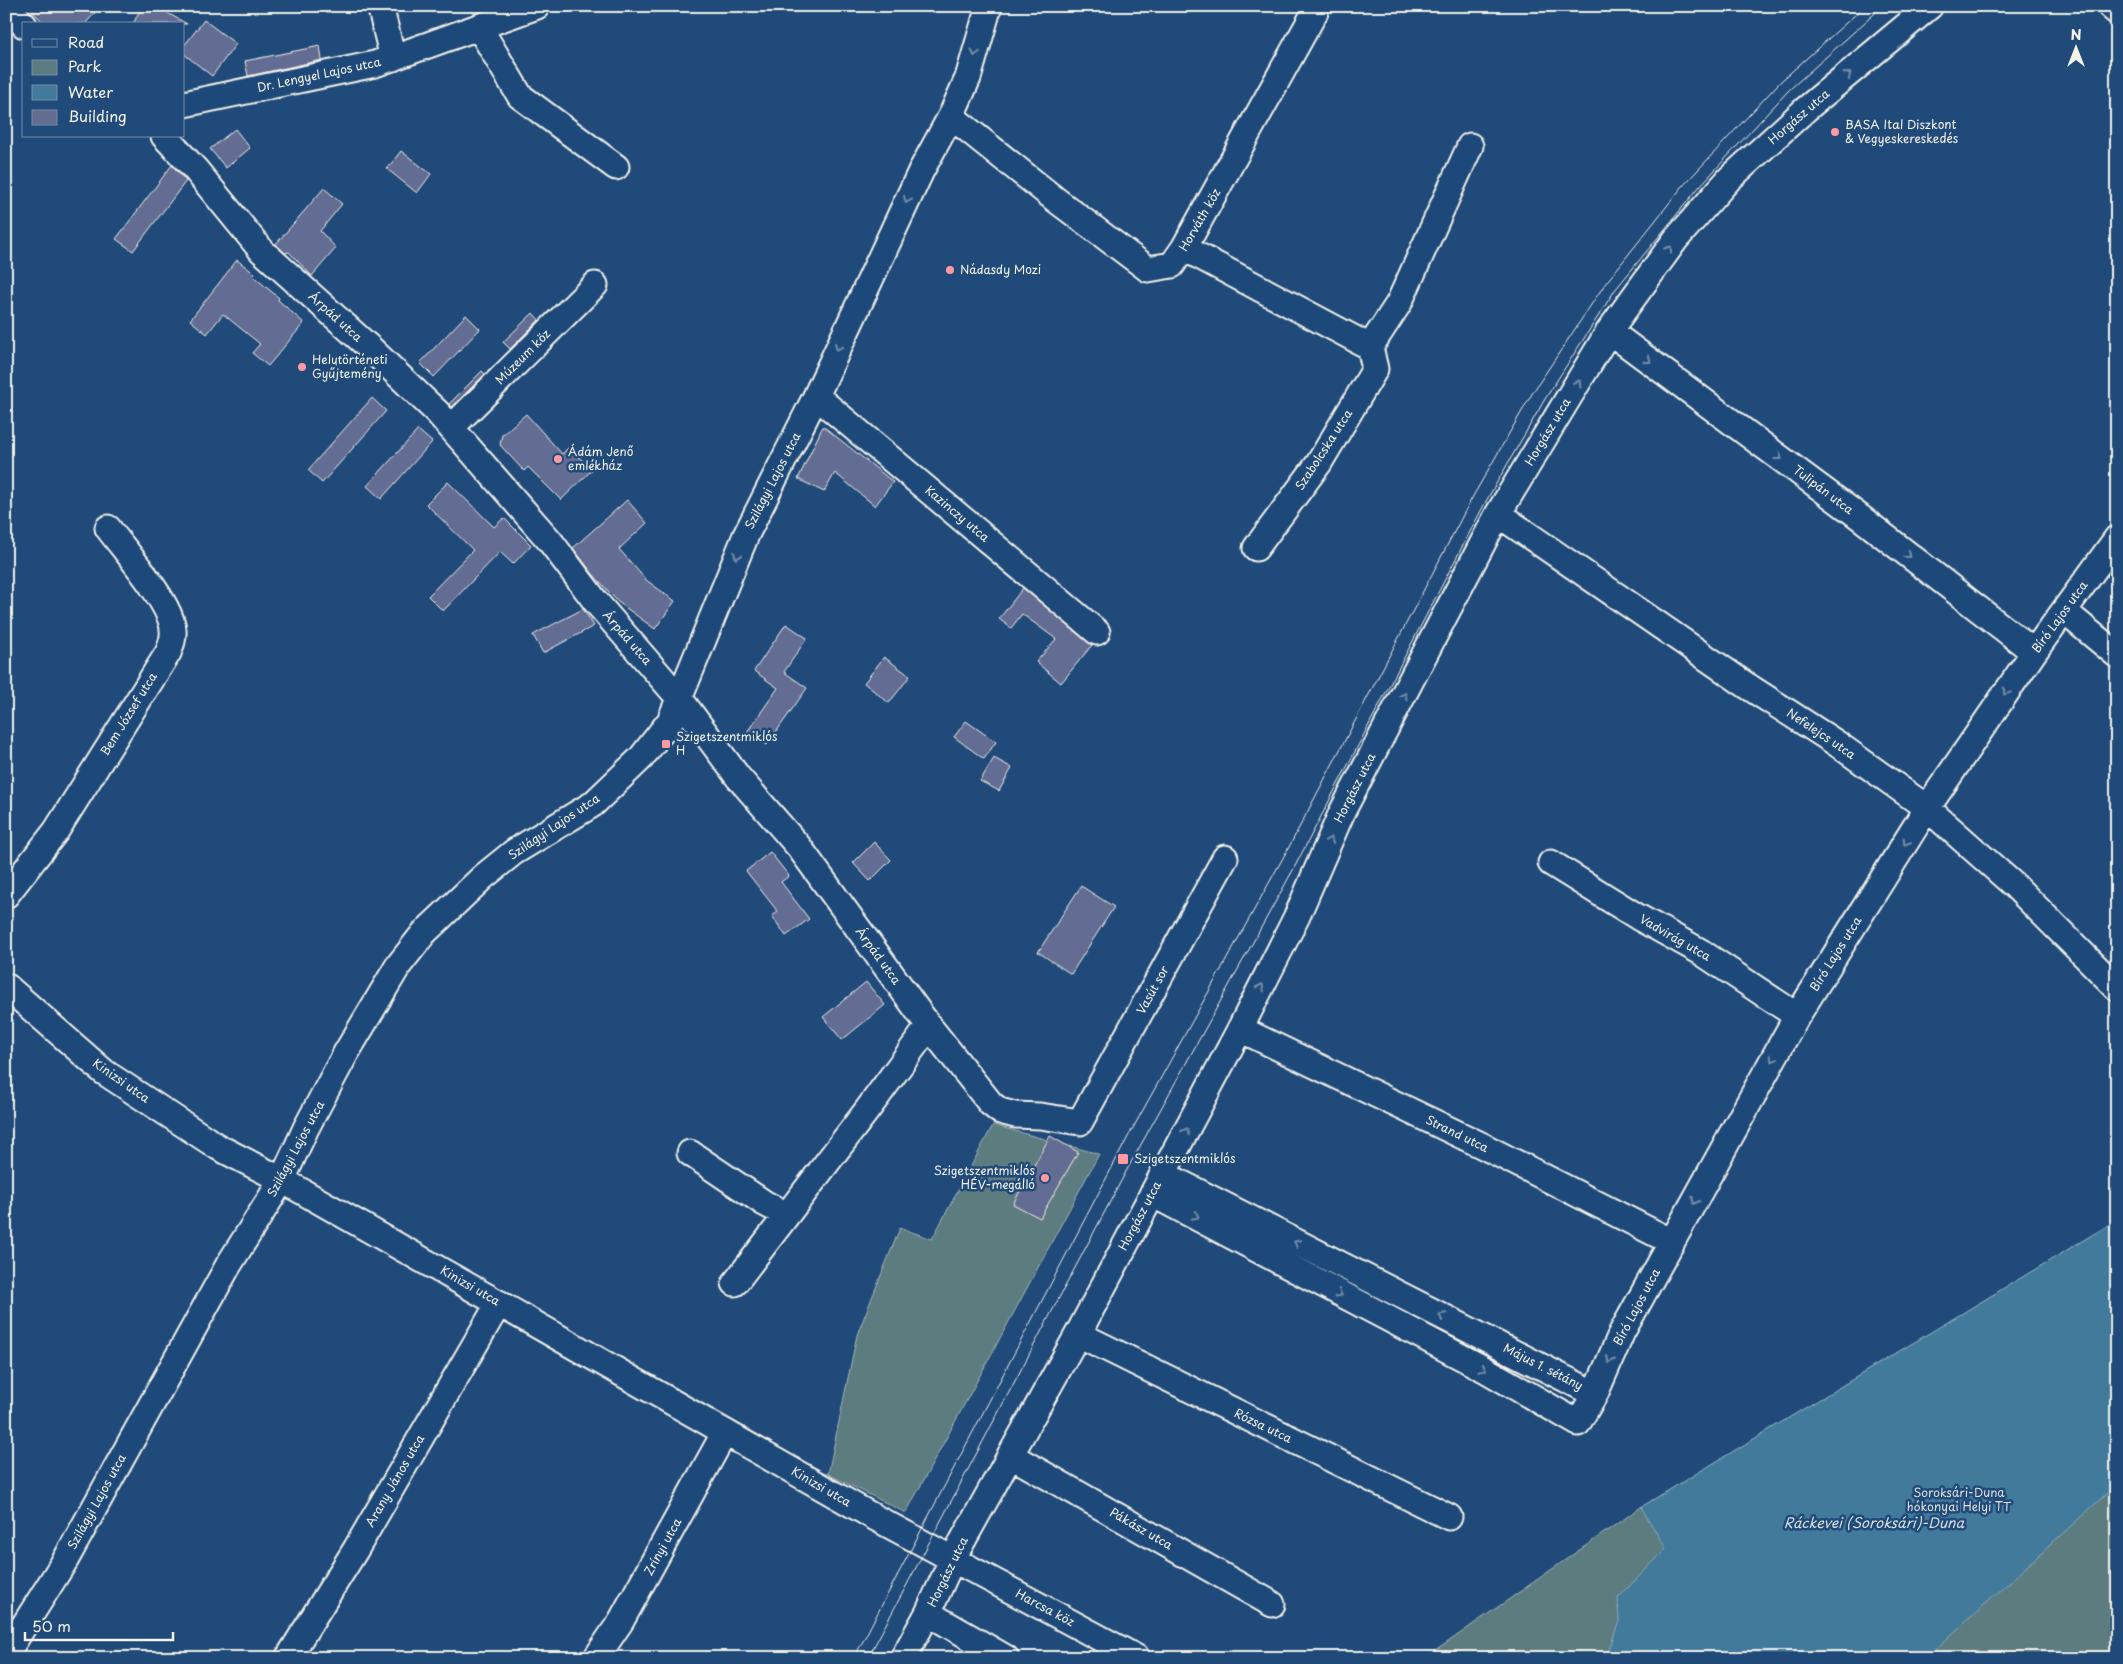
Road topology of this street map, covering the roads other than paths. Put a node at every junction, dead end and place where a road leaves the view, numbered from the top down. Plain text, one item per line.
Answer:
1 (6, 6) edge
2 (380, 6) edge
3 (537, 6) edge
4 (990, 6) edge
5 (1930, 6) edge
6 (2110, 6) edge
7 (1315, 12) dead end
8 (2117, 12) edge
9 (22, 23) edge
10 (479, 27) junction
11 (6, 34) edge
12 (22, 41) edge
13 (393, 58) junction
14 (185, 104) edge
15 (951, 116) junction
16 (166, 138) edge
17 (1470, 146) dead end
18 (616, 168) dead end
19 (1184, 248) junction
20 (595, 285) dead end
21 (1609, 331) junction
22 (1370, 346) junction
23 (816, 396) junction
24 (452, 428) junction
25 (1498, 514) junction
26 (108, 528) dead end
27 (2117, 538) edge
28 (1256, 548) dead end
29 (2064, 610) junction
30 (1098, 632) dead end
31 (2034, 652) junction
32 (2117, 655) edge
33 (680, 699) junction
34 (1927, 808) junction
35 (1225, 858) dead end
36 (1551, 863) dead end
37 (6, 895) edge
38 (6, 986) edge
39 (2117, 988) edge
40 (1797, 1016) junction
41 (928, 1026) junction
42 (1240, 1029) junction
43 (1080, 1122) joint
44 (690, 1153) dead end
45 (282, 1180) junction
46 (1157, 1184) junction
47 (786, 1215) junction
48 (1672, 1242) junction
49 (735, 1283) dead end
50 (499, 1303) junction
51 (1078, 1334) junction
52 (1595, 1394) junction
53 (725, 1432) junction
54 (1010, 1455) junction
55 (1449, 1517) dead end
56 (953, 1558) junction
57 (1272, 1604) dead end
58 (928, 1613) junction
59 (6, 1654) edge
60 (288, 1658) edge
61 (596, 1658) edge
62 (903, 1658) edge
63 (1006, 1658) edge
64 (1137, 1658) edge

1 - 9 street
2 - 13 street
3 - 10 street, Dr. Lengyel Lajos utca
4 -> 15 street, Szilágyi Lajos utca
21 -> 5 street, Horgász utca
6 - 8 street
7 - 19 street, Horváth köz
10 - 13 street, Dr. Lengyel Lajos utca
10 - 18 street
11 - 12 street
13 - 14 street, Dr. Lengyel Lajos utca
15 - 19 street, Horváth köz
15 -> 23 street, Szilágyi Lajos utca
16 - 24 street, Árpád utca
17 - 22 street
19 - 22 street
20 - 24 street, Múzeum köz
25 -> 21 street, Horgász utca
21 -> 31 street, Tulipán utca
22 - 28 street, Szabolcska utca
23 - 30 street, Kazinczy utca
23 -> 33 street, Szilágyi Lajos utca
24 - 33 street, Árpád utca
25 - 34 street, Nefelejcs utca
42 -> 25 street, Horgász utca
26 - 37 street, Bem József utca
27 - 29 street, Bíró Lajos utca
29 - 31 street, Bíró Lajos utca
29 - 32 street
31 -> 34 street, Bíró Lajos utca
33 - 41 street, Árpád utca
33 - 45 street, Szilágyi Lajos utca
34 - 39 street, Nefelejcs utca
34 -> 40 street, Bíró Lajos utca
35 - 43 street, Vasút sor
36 - 40 street, Vadvirág utca
38 - 45 street, Kinizsi utca
40 -> 48 street, Bíró Lajos utca
41 - 43 street, Árpád utca
41 - 47 street
46 -> 42 street, Horgász utca
42 - 48 street, Strand utca
44 - 47 street
45 - 50 street, Kinizsi utca
45 - 59 street, Szilágyi Lajos utca
46 - 51 street, Horgász utca
52 -> 46 street, Május 1. sétány
46 -> 52 street, Május 1. sétány
47 - 49 street
48 -> 52 street, Bíró Lajos utca
50 - 53 street, Kinizsi utca
50 - 60 street, Arany János utca
51 - 54 street, Horgász utca
51 - 55 street, Rózsa utca
53 - 56 street, Kinizsi utca
53 - 61 street, Zrínyi utca
54 - 56 street, Horgász utca
54 - 57 street, Pákász utca
56 - 58 street, Horgász utca
56 - 64 street, Harcsa köz
58 - 62 street, Horgász utca
58 - 63 street

